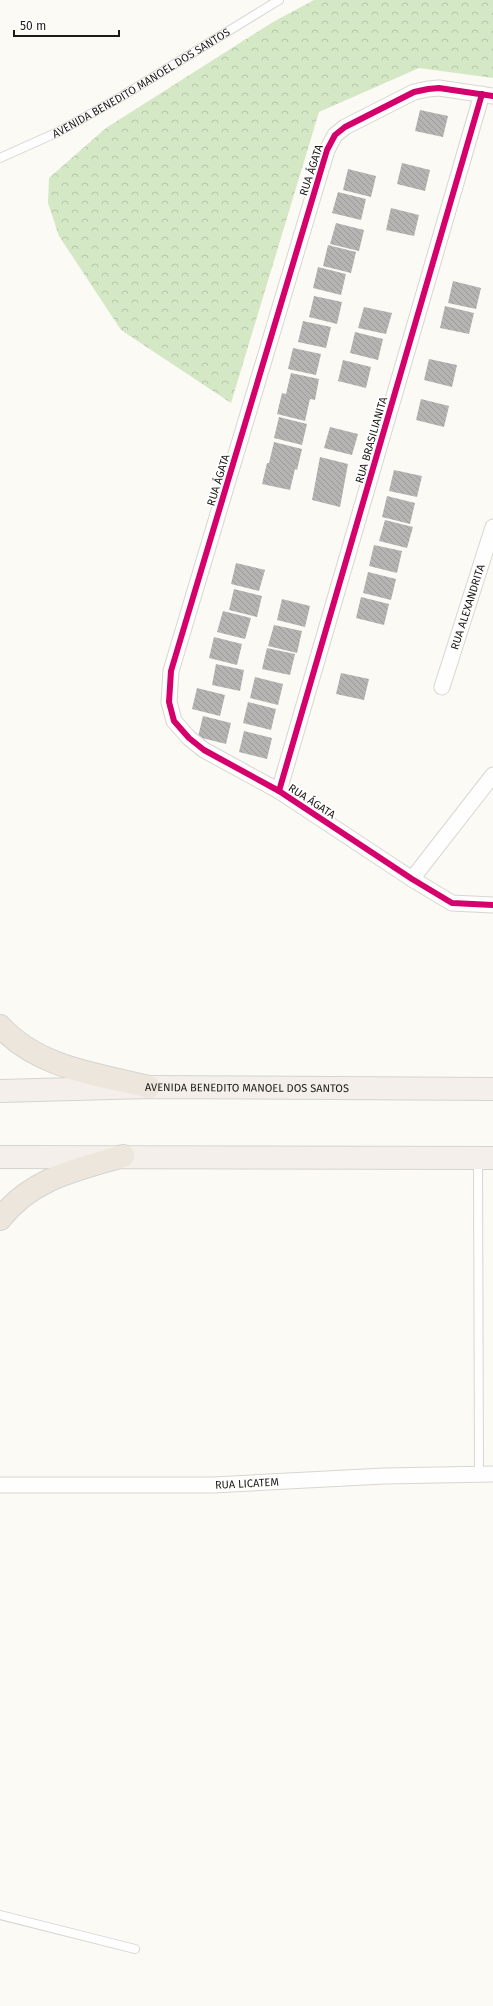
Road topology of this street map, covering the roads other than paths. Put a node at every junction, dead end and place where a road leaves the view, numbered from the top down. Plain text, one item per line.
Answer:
1 (278, 0) edge
2 (487, 95) edge
3 (0, 158) edge
4 (493, 527) edge
5 (442, 687) dead end
6 (493, 776) edge
7 (279, 791) junction
8 (412, 879) junction
9 (493, 905) edge
10 (0, 1026) edge
11 (149, 1087) junction
12 (493, 1089) edge
13 (0, 1091) edge
14 (123, 1156) junction
15 (0, 1157) edge
16 (485, 1158) edge
17 (0, 1219) edge
18 (486, 1474) edge
19 (0, 1485) edge
20 (0, 1916) edge
21 (135, 1949) dead end

1 - 3 lane, AVENIDA BENEDITO MANOEL DOS SANTOS
2 - 7 street, RUA BRASILIANITA
2 - 7 street, RUA ÁGATA
4 - 5 street, RUA ALEXANDRITA
6 - 8 street
7 - 8 street, RUA ÁGATA
8 - 9 street, RUA ÁGATA
10 - 11 highway
11 - 12 main road, AVENIDA BENEDITO MANOEL DOS SANTOS
11 - 13 main road, AVENIDA BENEDITO MANOEL DOS SANTOS
14 - 15 main road
14 - 16 main road
14 - 17 highway
16 - 18 lane
18 - 19 street, RUA LICATEM
20 - 21 lane

